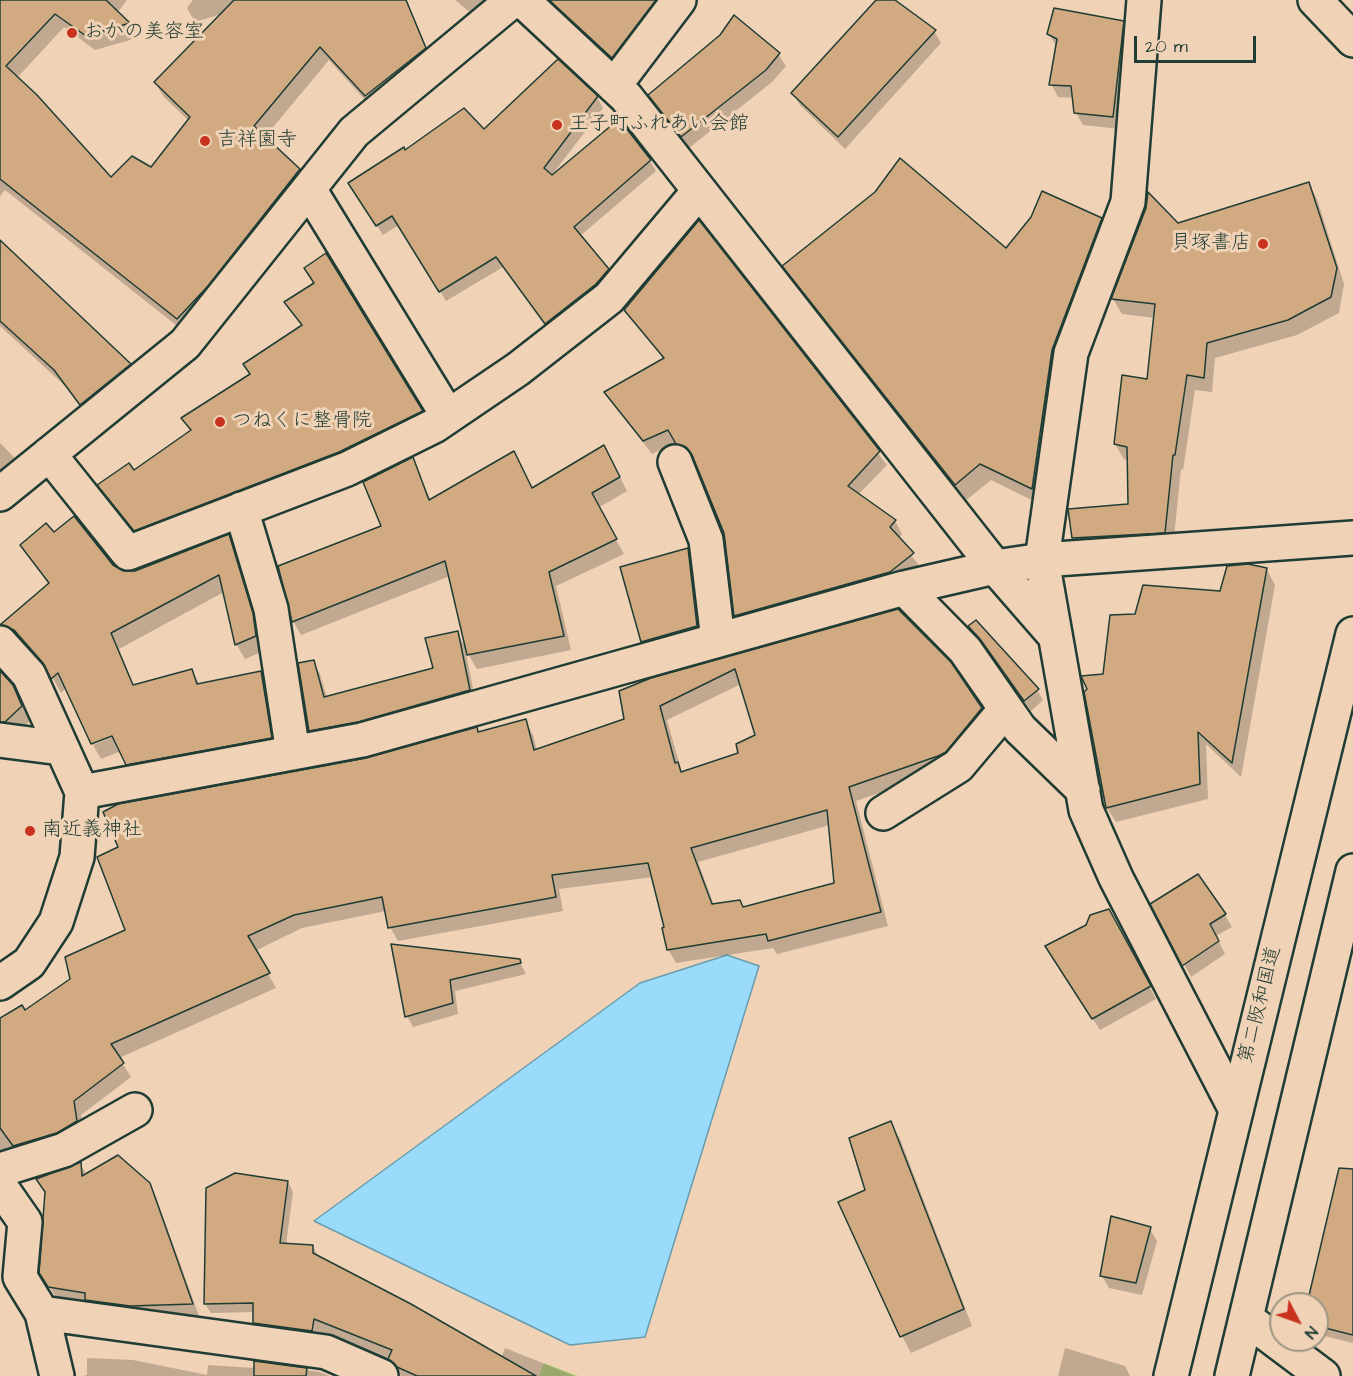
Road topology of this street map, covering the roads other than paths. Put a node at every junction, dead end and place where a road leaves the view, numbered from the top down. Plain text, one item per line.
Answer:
1 (513, 0) edge
2 (522, 0) edge
3 (679, 0) edge
4 (1144, 0) edge
5 (1315, 0) edge
6 (1353, 40) edge
7 (614, 86) junction
8 (309, 189) junction
9 (699, 191) junction
10 (448, 416) junction
11 (49, 454) junction
12 (675, 462) dead end
13 (0, 494) edge
14 (241, 510) junction
15 (1353, 538) edge
16 (1042, 560) junction
17 (995, 567) junction
18 (904, 588) junction
19 (1353, 634) edge
20 (1055, 636) junction
21 (718, 640) junction
22 (0, 643) edge
23 (1006, 709) junction
24 (0, 740) edge
25 (61, 748) junction
26 (293, 753) junction
27 (1083, 790) junction
28 (82, 792) junction
29 (883, 813) dead end
30 (1353, 871) edge
31 (0, 983) edge
32 (135, 1110) dead end
33 (1236, 1110) junction
34 (0, 1170) edge
35 (0, 1186) edge
36 (42, 1313) junction
37 (1246, 1319) junction
38 (57, 1376) edge
39 (381, 1376) edge
40 (1171, 1376) edge
41 (1232, 1376) edge
42 (1323, 1376) edge

1 - 8 main road
2 - 7 main road
3 - 7 main road
4 - 16 main road
5 - 6 main road
7 - 9 main road
8 - 10 main road
8 - 11 main road
9 - 10 main road
9 - 17 main road
10 - 14 main road
11 - 13 main road
11 - 14 main road
12 - 21 main road
14 - 26 main road
15 - 16 main road
16 - 17 main road
16 - 20 main road
17 - 18 main road
17 - 20 main road
18 - 21 main road
18 - 23 main road
19 - 33 main road, 第二阪和国道
20 - 27 main road
21 - 26 main road
22 - 25 main road
23 - 27 main road
23 - 29 main road
24 - 25 main road
25 - 28 main road
26 - 28 main road
27 - 33 main road
28 - 31 main road
30 - 37 main road
32 - 34 main road
33 - 40 main road, 第二阪和国道
35 - 36 main road
36 - 38 main road
36 - 39 main road
37 - 41 main road
37 - 42 main road

